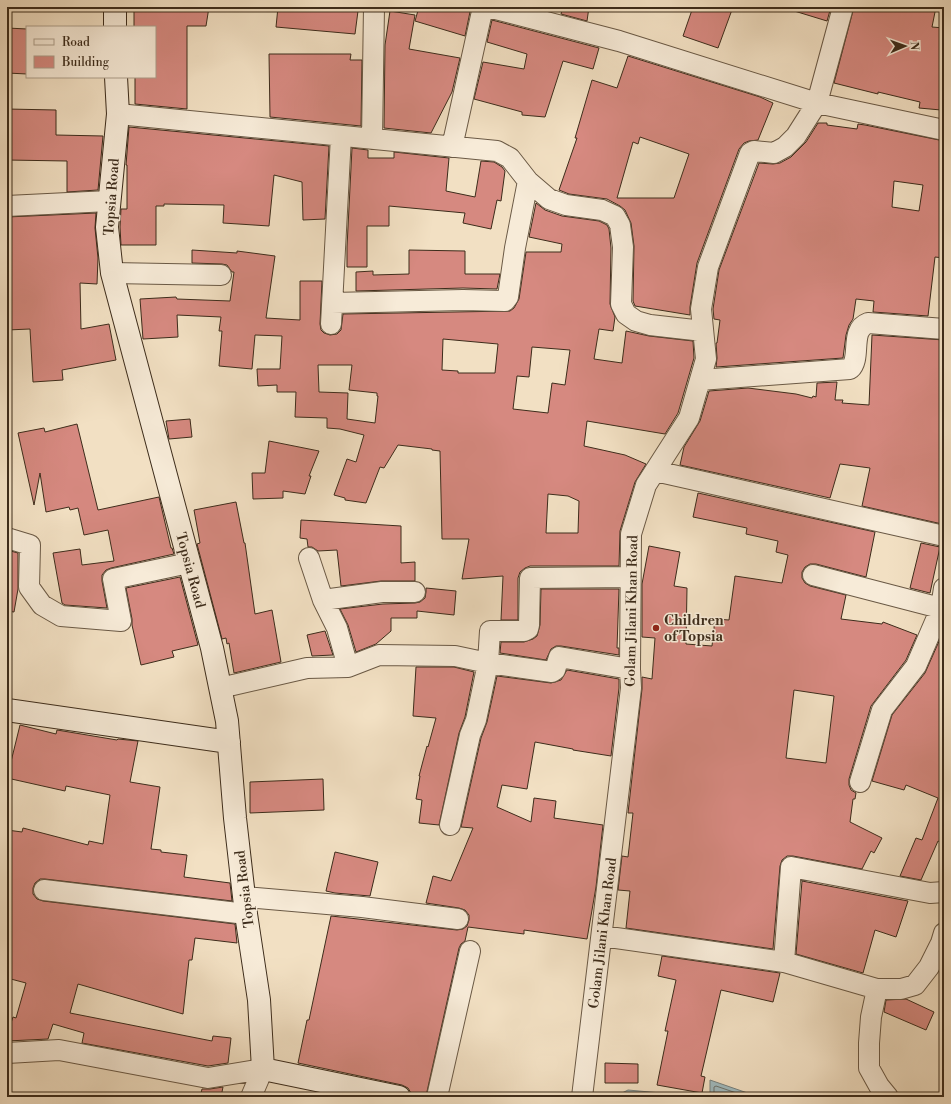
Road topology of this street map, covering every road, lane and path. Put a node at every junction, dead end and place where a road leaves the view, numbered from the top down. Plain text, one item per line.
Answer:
1 (115, 7) edge
2 (374, 7) edge
3 (483, 7) edge
4 (488, 7) edge
5 (843, 7) edge
6 (115, 26) edge
7 (116, 78) edge
8 (817, 103) junction
9 (118, 114) junction
10 (944, 130) edge
11 (341, 136) junction
12 (372, 139) junction
13 (452, 147) junction
14 (528, 181) junction
15 (109, 201) junction
16 (7, 206) edge
17 (112, 273) junction
18 (221, 275) dead end
19 (332, 303) junction
20 (330, 324) dead end
21 (944, 328) edge
22 (703, 331) junction
23 (700, 380) junction
24 (655, 471) junction
25 (944, 536) edge
26 (7, 538) edge
27 (309, 558) dead end
28 (189, 563) junction
29 (813, 575) dead end
30 (630, 577) junction
31 (944, 588) edge
32 (415, 592) dead end
33 (323, 600) junction
34 (942, 609) edge
35 (488, 663) junction
36 (348, 667) junction
37 (630, 669) junction
38 (220, 688) junction
39 (7, 710) edge
40 (229, 742) junction
41 (860, 782) dead end
42 (450, 825) dead end
43 (44, 890) dead end
44 (944, 892) edge
45 (245, 905) junction
46 (458, 919) dead end
47 (944, 933) edge
48 (602, 936) junction
49 (470, 951) dead end
50 (784, 962) junction
51 (877, 989) junction
52 (7, 1053) edge
53 (263, 1068) junction
54 (251, 1097) edge
55 (399, 1097) edge
56 (437, 1097) edge
57 (582, 1097) edge
58 (888, 1097) edge

1 - 6 street
2 - 12 street
3 - 13 street
4 - 8 street
5 - 8 street
7 - 9 street, Topsia Road
8 - 10 street
8 - 22 street, Golam Jilani Khan Road
9 - 11 street
9 - 15 street, Topsia Road
11 - 12 street
11 - 19 street
12 - 13 street
13 - 14 street
14 - 19 street
14 - 22 street
15 - 16 street
15 - 17 street, Topsia Road
17 - 18 street
17 - 28 street, Topsia Road
19 - 20 street
21 - 23 street
22 - 23 street, Golam Jilani Khan Road
23 - 24 street, Golam Jilani Khan Road
24 - 25 street
24 - 30 street, Golam Jilani Khan Road
26 - 28 street
27 - 33 street
28 - 38 street, Topsia Road
29 - 34 street
30 - 35 street
30 - 37 street, Golam Jilani Khan Road
31 - 34 street
32 - 33 street
33 - 36 street
34 - 41 street
35 - 36 street
35 - 37 street
35 - 42 street
36 - 38 street
37 - 48 street, Golam Jilani Khan Road
38 - 40 street, Topsia Road
39 - 40 street
40 - 45 street, Topsia Road
43 - 45 street
44 - 50 street
45 - 46 street
45 - 53 street, Topsia Road
47 - 51 street
48 - 50 street
48 - 57 street, Golam Jilani Khan Road
49 - 56 street
50 - 51 street
51 - 58 street
52 - 53 street
53 - 54 street
53 - 55 street

